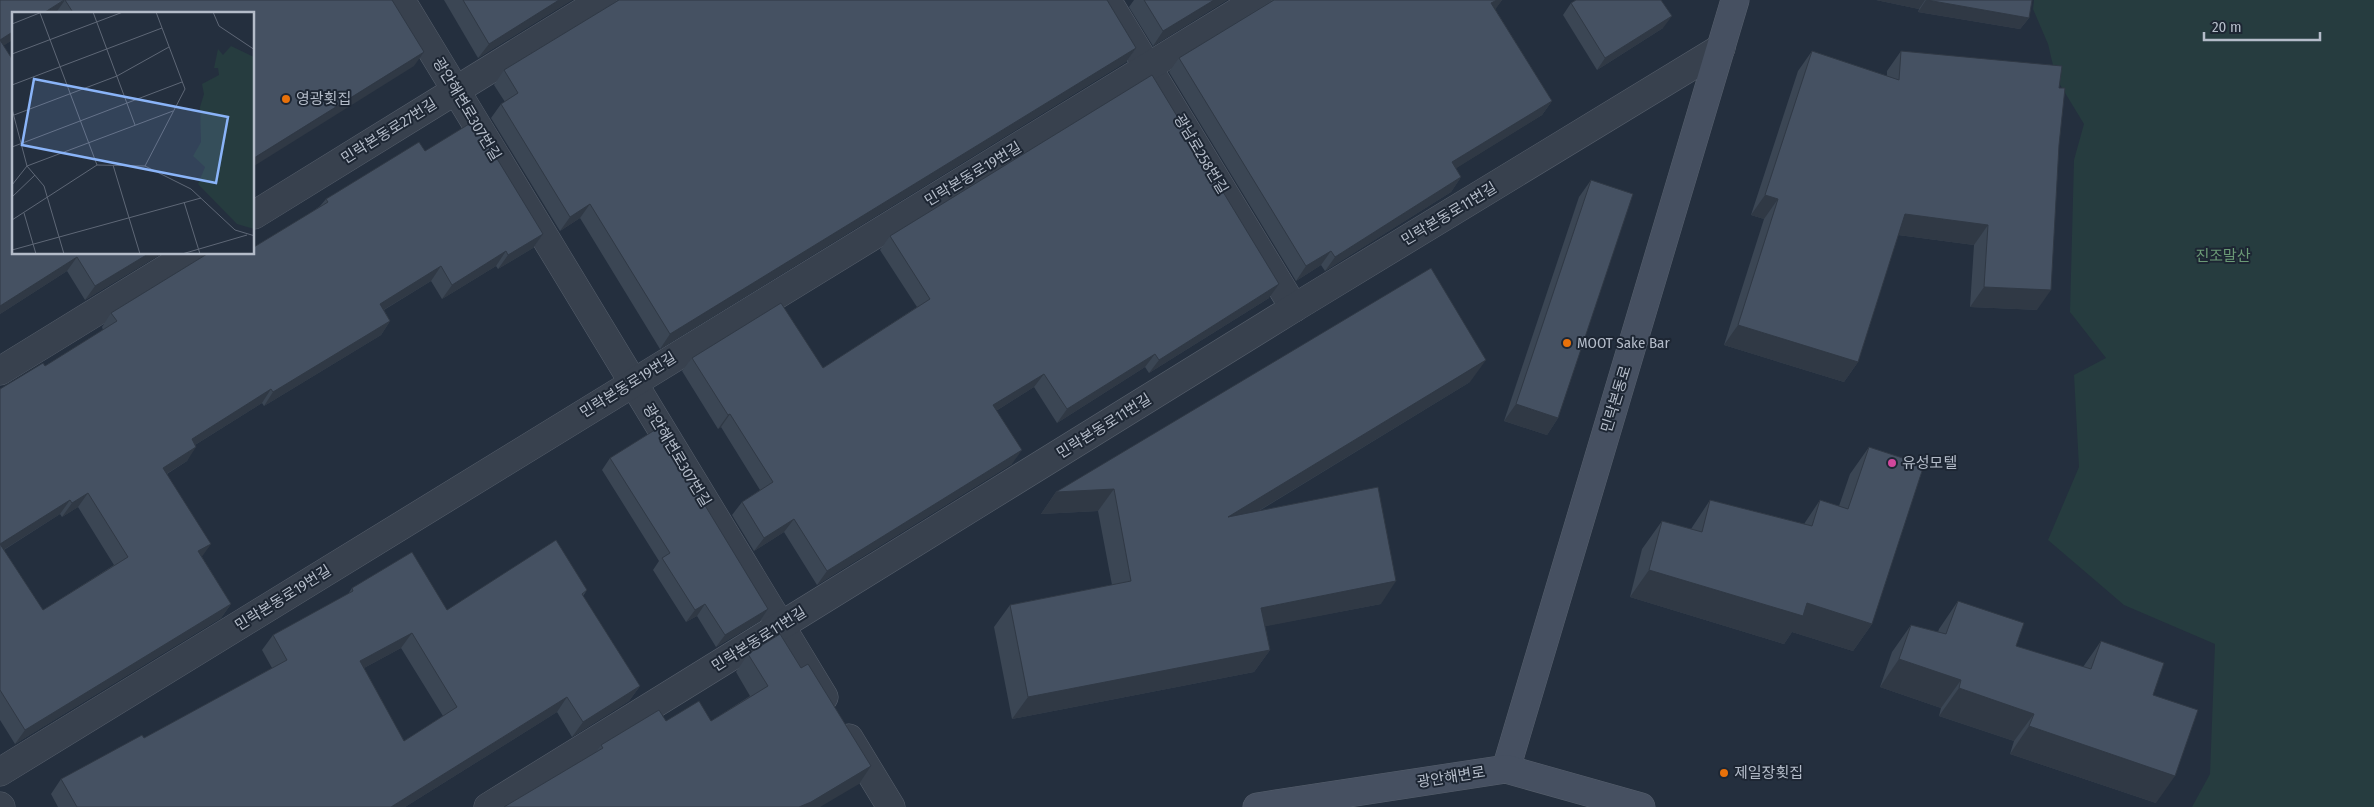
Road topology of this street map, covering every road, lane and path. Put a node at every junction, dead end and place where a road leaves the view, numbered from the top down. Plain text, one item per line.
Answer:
1 (401, 0) edge
2 (602, 0) edge
3 (1107, 0) edge
4 (1257, 0) edge
5 (1735, 0) edge
6 (1721, 48) junction
7 (1148, 67) junction
8 (456, 90) junction
9 (255, 214) edge
10 (188, 255) edge
11 (1294, 308) junction
12 (0, 371) edge
13 (633, 382) junction
14 (781, 626) junction
15 (1506, 769) junction
16 (0, 772) edge
17 (488, 807) edge
18 (891, 807) edge
19 (1257, 807) edge
20 (1641, 807) edge

1 - 8 street, 광안해변로307번길
2 - 8 street, 민락본동로27번길
3 - 7 street, 광남로258번길
4 - 7 street, 민락본동로19번길
5 - 6 main road, 민락본동로
6 - 11 street, 민락본동로11번길
6 - 15 main road, 민락본동로
7 - 11 street, 광남로258번길
7 - 13 street, 민락본동로19번길
8 - 9 street, 민락본동로27번길
8 - 13 street, 광안해변로307번길
10 - 12 street
11 - 14 street, 민락본동로11번길
13 - 14 street, 광안해변로307번길
13 - 16 street, 민락본동로19번길
14 - 17 street, 민락본동로11번길
14 - 18 street, 광안해변로307번길
15 - 19 main road, 광안해변로
15 - 20 main road, 광안해변로

